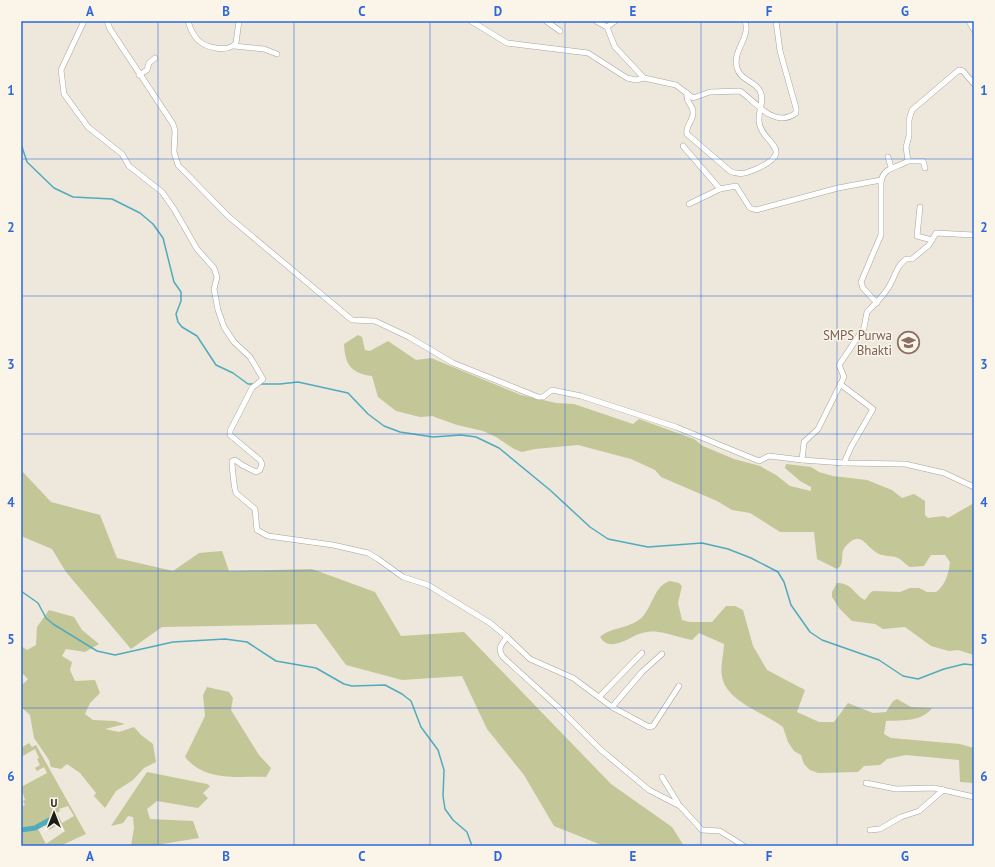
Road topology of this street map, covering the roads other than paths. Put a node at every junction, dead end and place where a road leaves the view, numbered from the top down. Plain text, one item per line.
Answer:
1 (84, 21) edge
2 (107, 21) edge
3 (188, 21) edge
4 (239, 21) edge
5 (471, 21) edge
6 (546, 21) edge
7 (596, 21) edge
8 (615, 21) edge
9 (745, 21) edge
10 (776, 21) edge
11 (969, 21) edge
12 (607, 27) junction
13 (974, 30) edge
14 (560, 31) dead end
15 (234, 46) junction
16 (277, 54) dead end
17 (155, 58) dead end
18 (139, 75) junction
19 (644, 78) junction
20 (974, 84) edge
21 (687, 93) junction
22 (760, 109) junction
23 (683, 146) dead end
24 (888, 157) dead end
25 (908, 161) junction
26 (891, 167) junction
27 (926, 168) dead end
28 (881, 180) junction
29 (720, 189) junction
30 (689, 204) dead end
31 (920, 207) dead end
32 (974, 235) edge
33 (932, 240) junction
34 (877, 303) junction
35 (840, 384) junction
36 (802, 460) junction
37 (844, 463) junction
38 (974, 487) edge
39 (507, 637) junction
40 (642, 653) dead end
41 (662, 654) dead end
42 (679, 686) dead end
43 (599, 697) junction
44 (612, 707) junction
45 (662, 777) dead end
46 (866, 783) dead end
47 (943, 790) junction
48 (974, 797) edge
49 (680, 806) junction
50 (870, 830) dead end
51 (744, 846) edge

1 - 39 street
2 - 18 street
3 - 15 street
4 - 15 street
5 - 19 street
6 - 14 street
7 - 12 street
8 - 12 street
9 - 22 street
10 - 22 street
11 - 13 street
12 - 19 street
15 - 16 street
17 - 18 street
18 - 36 street
19 - 21 street
20 - 25 street
21 - 22 street
21 - 22 street
23 - 29 street
24 - 26 street
25 - 26 street
25 - 27 street
26 - 28 street
28 - 29 street
28 - 34 street
29 - 30 street
31 - 33 street
32 - 33 street
33 - 34 street
34 - 35 street
35 - 36 street
35 - 37 street
36 - 37 street
37 - 38 street
39 - 43 street
39 - 49 street
40 - 43 street
41 - 44 street
42 - 44 street
43 - 44 street
45 - 49 street
46 - 47 street
47 - 48 street
47 - 50 street
49 - 51 street

